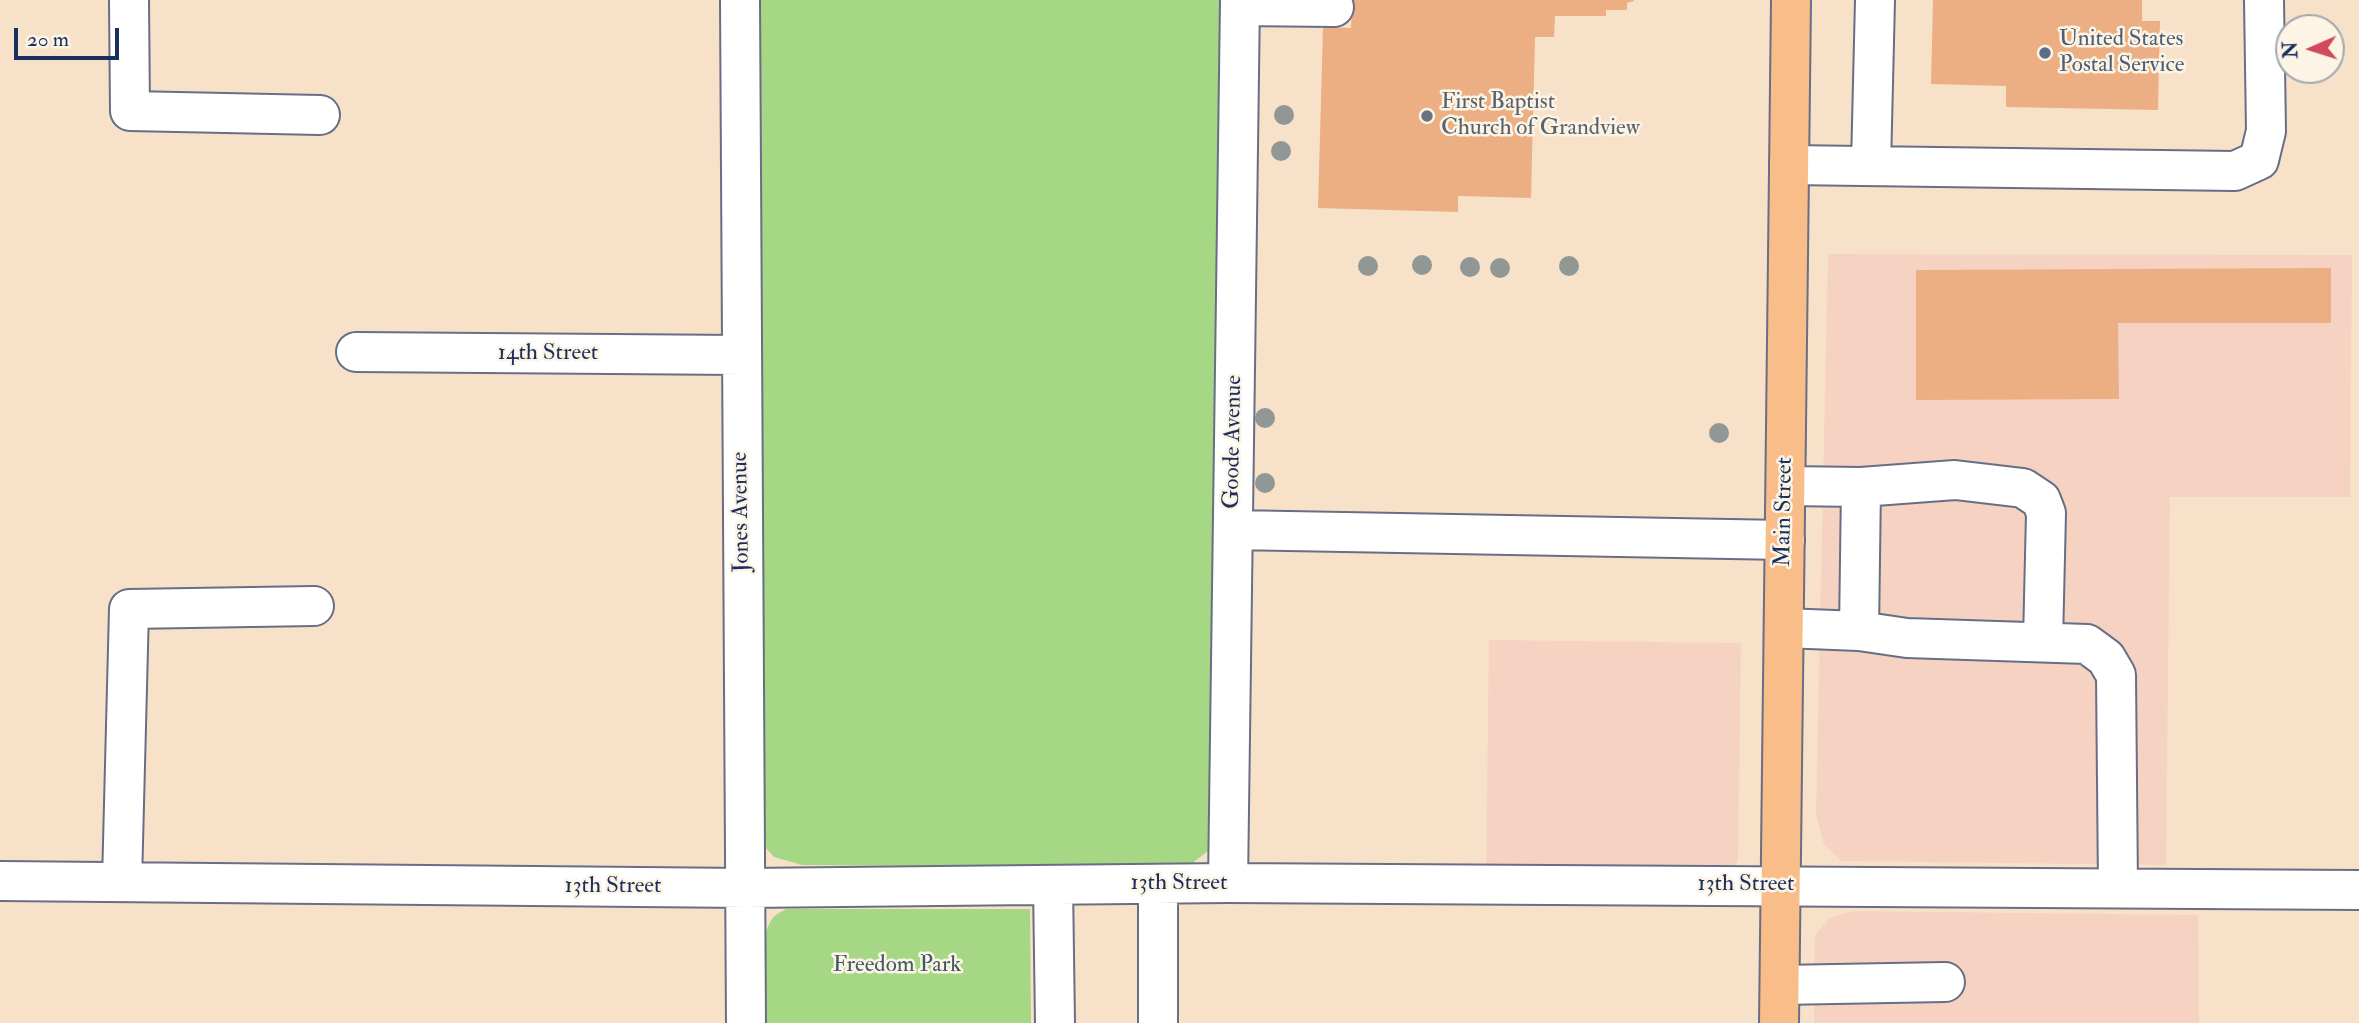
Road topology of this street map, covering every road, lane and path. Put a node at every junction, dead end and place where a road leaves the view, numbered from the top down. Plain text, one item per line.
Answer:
1 (129, 0) edge
2 (740, 0) edge
3 (1791, 0) edge
4 (1875, 0) edge
5 (2264, 0) edge
6 (1240, 3) edge
7 (1334, 7) dead end
8 (320, 115) dead end
9 (1789, 165) junction
10 (1871, 166) junction
11 (356, 352) dead end
12 (740, 355) junction
13 (1786, 486) junction
14 (1861, 487) junction
15 (1233, 530) junction
16 (1785, 540) junction
17 (314, 606) dead end
18 (1784, 628) junction
19 (1859, 631) junction
20 (2043, 642) junction
21 (0, 881) edge
22 (122, 883) junction
23 (1228, 883) junction
24 (1158, 884) junction
25 (1053, 885) junction
26 (1781, 885) junction
27 (746, 888) junction
28 (2118, 888) junction
29 (2359, 890) edge
30 (1945, 982) dead end
31 (1780, 985) junction
32 (746, 1023) edge
33 (1055, 1023) edge
34 (1158, 1023) edge
35 (1779, 1023) edge

1 - 8 street
2 - 12 street, Jones Avenue
3 - 9 main road, Main Street
4 - 10 street
5 - 10 street
6 - 7 street
6 - 15 street, Goode Avenue
9 - 10 street
9 - 13 main road, Main Street
11 - 12 street, 14th Street
12 - 27 street, Jones Avenue
13 - 14 street
13 - 16 main road, Main Street
14 - 19 street
14 - 20 street
15 - 16 street
15 - 23 street, Goode Avenue
16 - 18 main road, Main Street
17 - 22 street
18 - 19 street
18 - 26 main road, Main Street
19 - 20 street
20 - 28 street
21 - 22 street, 13th Street
22 - 27 street, 13th Street
23 - 24 street, 13th Street
23 - 26 street, 13th Street
24 - 25 street, 13th Street
24 - 34 street
25 - 27 street, 13th Street
25 - 33 street
26 - 28 street, 13th Street
26 - 31 main road, Main Street
27 - 32 street, Jones Avenue
28 - 29 street, 13th Street
30 - 31 street
31 - 35 main road, Main Street

